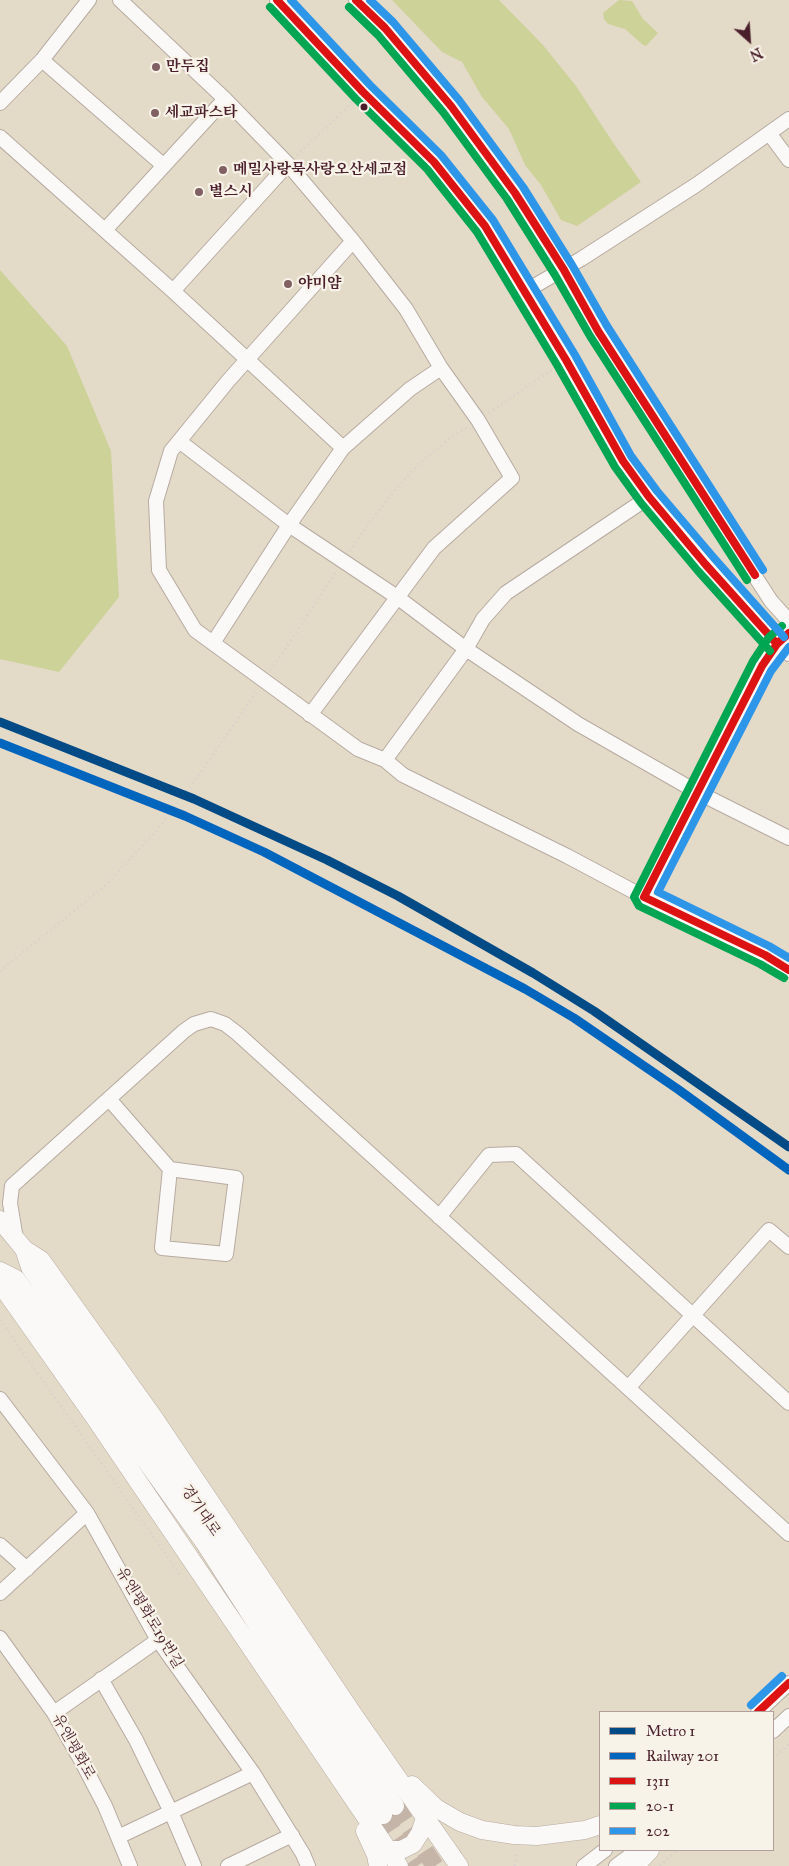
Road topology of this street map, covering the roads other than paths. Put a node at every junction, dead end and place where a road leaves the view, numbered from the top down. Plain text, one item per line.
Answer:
1 (89, 0) edge
2 (120, 0) edge
3 (277, 0) edge
4 (356, 0) edge
5 (42, 60) junction
6 (225, 99) junction
7 (0, 103) edge
8 (789, 119) edge
9 (769, 133) junction
10 (0, 137) edge
11 (789, 160) edge
12 (288, 164) junction
13 (163, 166) junction
14 (105, 230) junction
15 (354, 241) junction
16 (564, 270) junction
17 (174, 291) junction
18 (524, 292) junction
19 (248, 359) junction
20 (441, 368) junction
21 (179, 441) junction
22 (343, 448) junction
23 (649, 498) junction
24 (289, 525) junction
25 (397, 597) junction
26 (789, 621) edge
27 (789, 633) edge
28 (213, 644) junction
29 (777, 644) junction
30 (466, 649) junction
31 (789, 654) edge
32 (310, 715) junction
33 (385, 760) junction
34 (697, 792) junction
35 (789, 838) edge
36 (644, 897) junction
37 (789, 970) edge
38 (109, 1099) junction
39 (170, 1169) junction
40 (6, 1186) edge
41 (438, 1217) junction
42 (0, 1220) edge
43 (20, 1244) junction
44 (789, 1247) edge
45 (0, 1271) edge
46 (0, 1278) edge
47 (692, 1315) junction
48 (628, 1388) junction
49 (0, 1399) edge
50 (789, 1404) edge
51 (88, 1513) junction
52 (789, 1534) edge
53 (0, 1545) edge
54 (27, 1569) junction
55 (0, 1593) edge
56 (0, 1638) edge
57 (158, 1640) junction
58 (101, 1679) junction
59 (789, 1683) edge
60 (759, 1711) edge
61 (54, 1713) junction
62 (789, 1716) edge
63 (774, 1730) edge
64 (367, 1734) junction
65 (253, 1773) junction
66 (340, 1778) junction
67 (171, 1812) junction
68 (425, 1818) junction
69 (599, 1825) edge
70 (292, 1835) junction
71 (118, 1837) junction
72 (388, 1850) junction
73 (604, 1851) edge
74 (637, 1851) edge
75 (649, 1851) edge
76 (130, 1866) edge
77 (194, 1866) edge
78 (228, 1866) edge
79 (308, 1866) edge
80 (378, 1866) edge
81 (399, 1866) edge
82 (459, 1866) edge
83 (584, 1866) edge
84 (616, 1866) edge
85 (635, 1866) edge

1 - 5 street
2 - 6 street
3 - 18 street
4 - 16 street
5 - 7 street
5 - 13 street
6 - 12 street
6 - 13 street
8 - 9 street
9 - 11 street
9 - 16 street
10 - 14 street
12 - 15 street
12 - 17 street
13 - 14 street
14 - 17 street
15 - 19 street
15 - 20 street
16 - 18 street
16 - 26 street
17 - 19 street
18 - 23 street
19 - 21 street
19 - 22 street
20 - 22 street
20 - 25 street
21 - 24 street
21 - 28 street
22 - 24 street
23 - 29 street
23 - 30 street
24 - 25 street
24 - 28 street
25 - 30 street
25 - 32 street
27 - 29 street
28 - 32 street
29 - 31 street
29 - 34 street
30 - 33 street
30 - 34 street
32 - 33 street
33 - 36 street
34 - 35 street
34 - 36 street
36 - 37 street
38 - 39 street
38 - 40 street
38 - 41 street
39 - 39 street
40 - 43 street
41 - 47 street
41 - 48 street
42 - 43 main road, 경기대로
43 - 45 main road, 경기대로
43 - 64 main road
44 - 47 street
46 - 66 main road
47 - 48 street
47 - 50 street
48 - 52 street
49 - 51 street, 유엔평화로19번길
51 - 54 street
51 - 57 street, 유엔평화로19번길
53 - 54 street
54 - 55 street
56 - 61 street, 유엔평화로
57 - 58 street
57 - 65 street, 유엔평화로19번길
58 - 61 street
58 - 67 street
59 - 60 street
61 - 71 street, 유엔평화로
62 - 63 street
64 - 68 main road
64 - 69 main road
65 - 67 street
65 - 70 street, 유엔평화로19번길
66 - 72 main road
66 - 80 main road
67 - 71 street
67 - 77 street
68 - 72 main road
68 - 82 main road
70 - 78 street
70 - 79 street, 유엔평화로19번길
71 - 76 street, 유엔평화로
72 - 81 main road
73 - 83 street
74 - 84 street
75 - 85 main road

